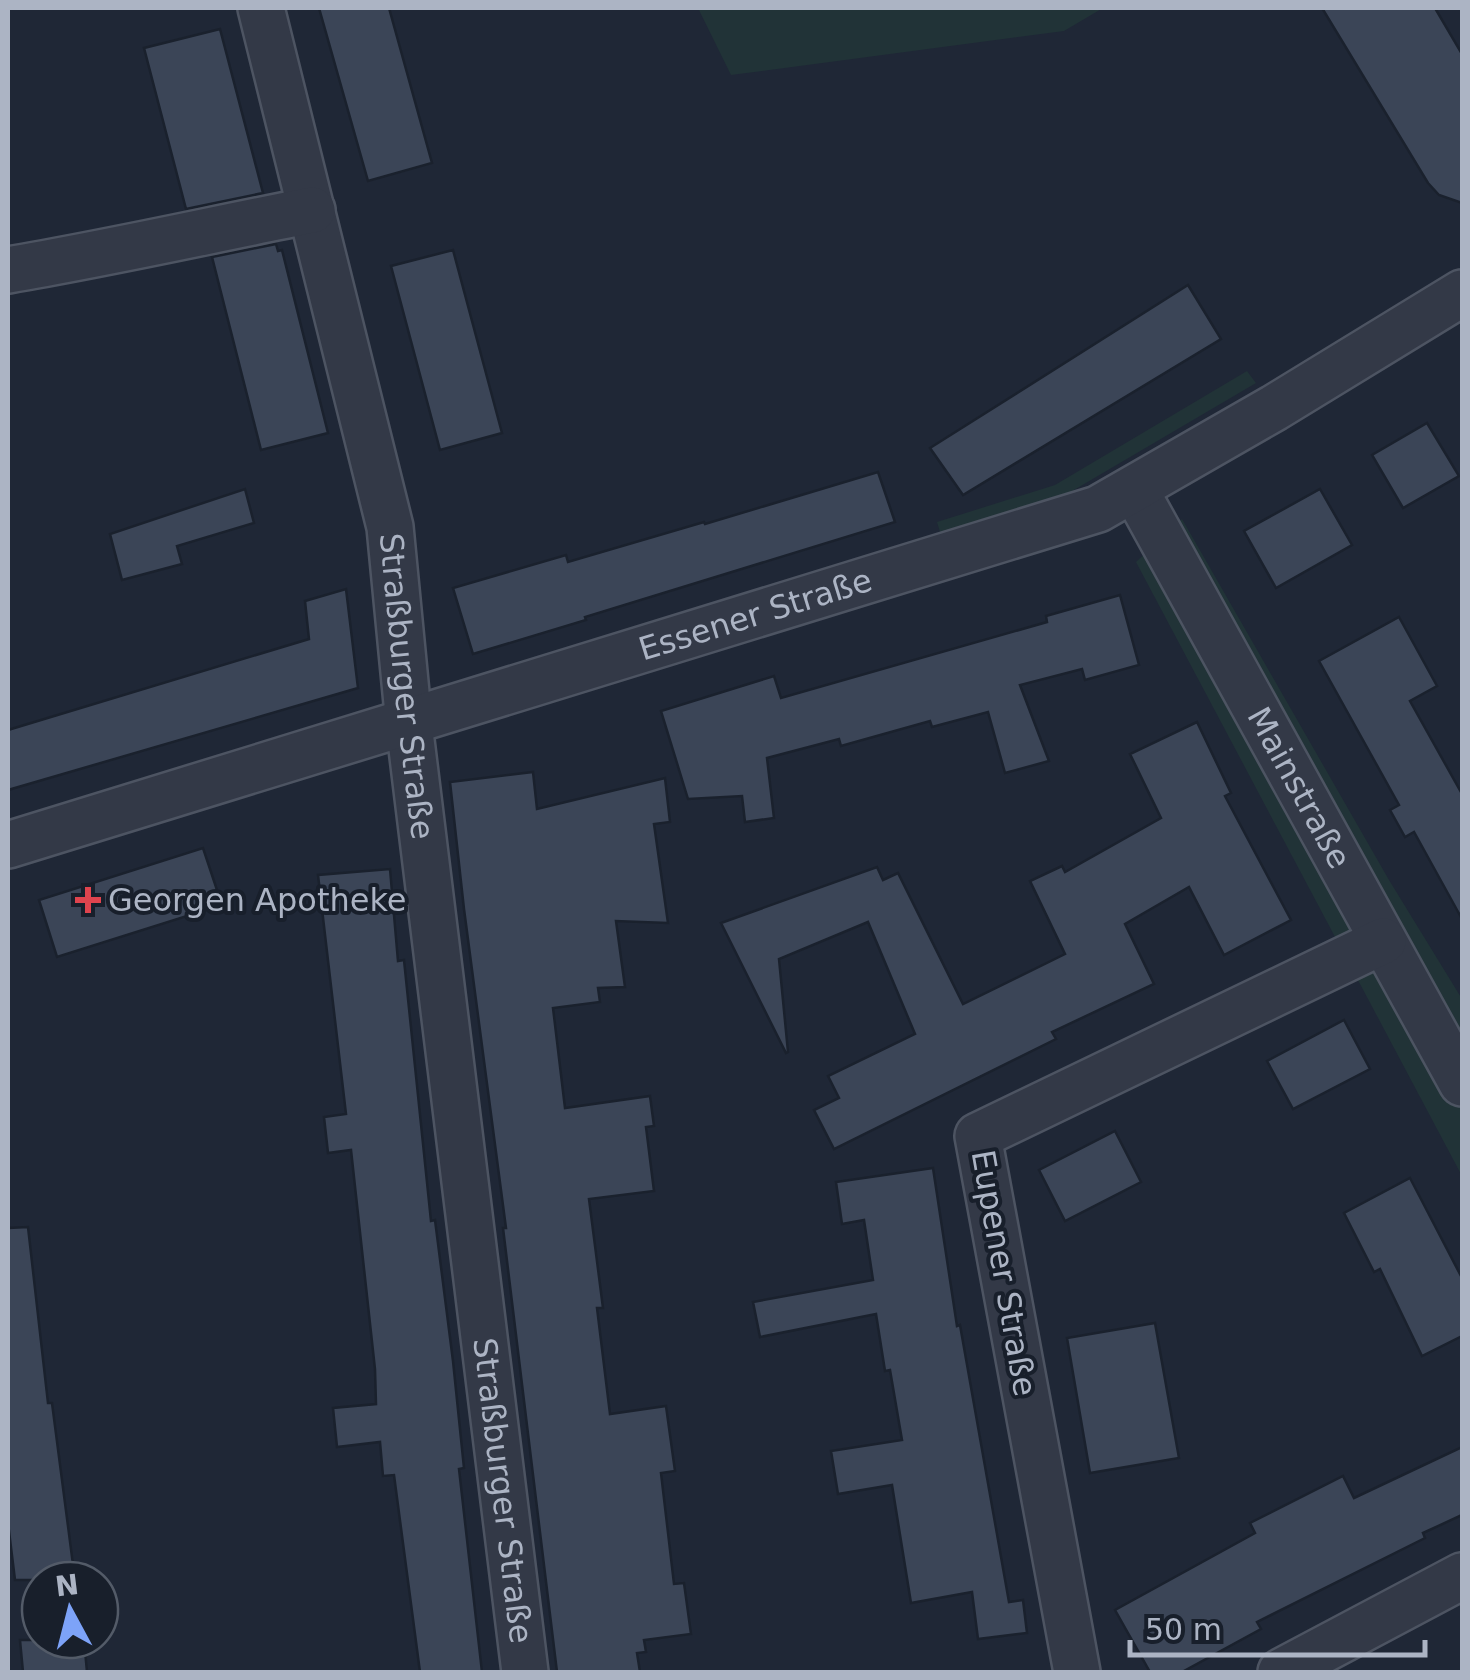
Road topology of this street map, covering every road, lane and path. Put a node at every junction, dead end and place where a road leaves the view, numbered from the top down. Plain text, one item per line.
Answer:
1 (262, 8) edge
2 (312, 210) junction
3 (8, 270) edge
4 (1462, 293) edge
5 (1136, 490) junction
6 (409, 724) junction
7 (8, 845) edge
8 (1383, 941) junction
9 (1462, 1083) edge
10 (1462, 1576) edge
11 (525, 1672) edge
12 (1077, 1672) edge
13 (1281, 1672) edge

1 - 2 street, Straßburger Straße
2 - 3 street
2 - 6 street, Straßburger Straße
4 - 5 street, Essener Straße
5 - 6 street, Essener Straße
5 - 8 street, Mainstraße
6 - 7 street, Essener Straße
6 - 11 street, Straßburger Straße
8 - 9 street, Mainstraße
8 - 12 street, Eupener Straße
10 - 13 street

